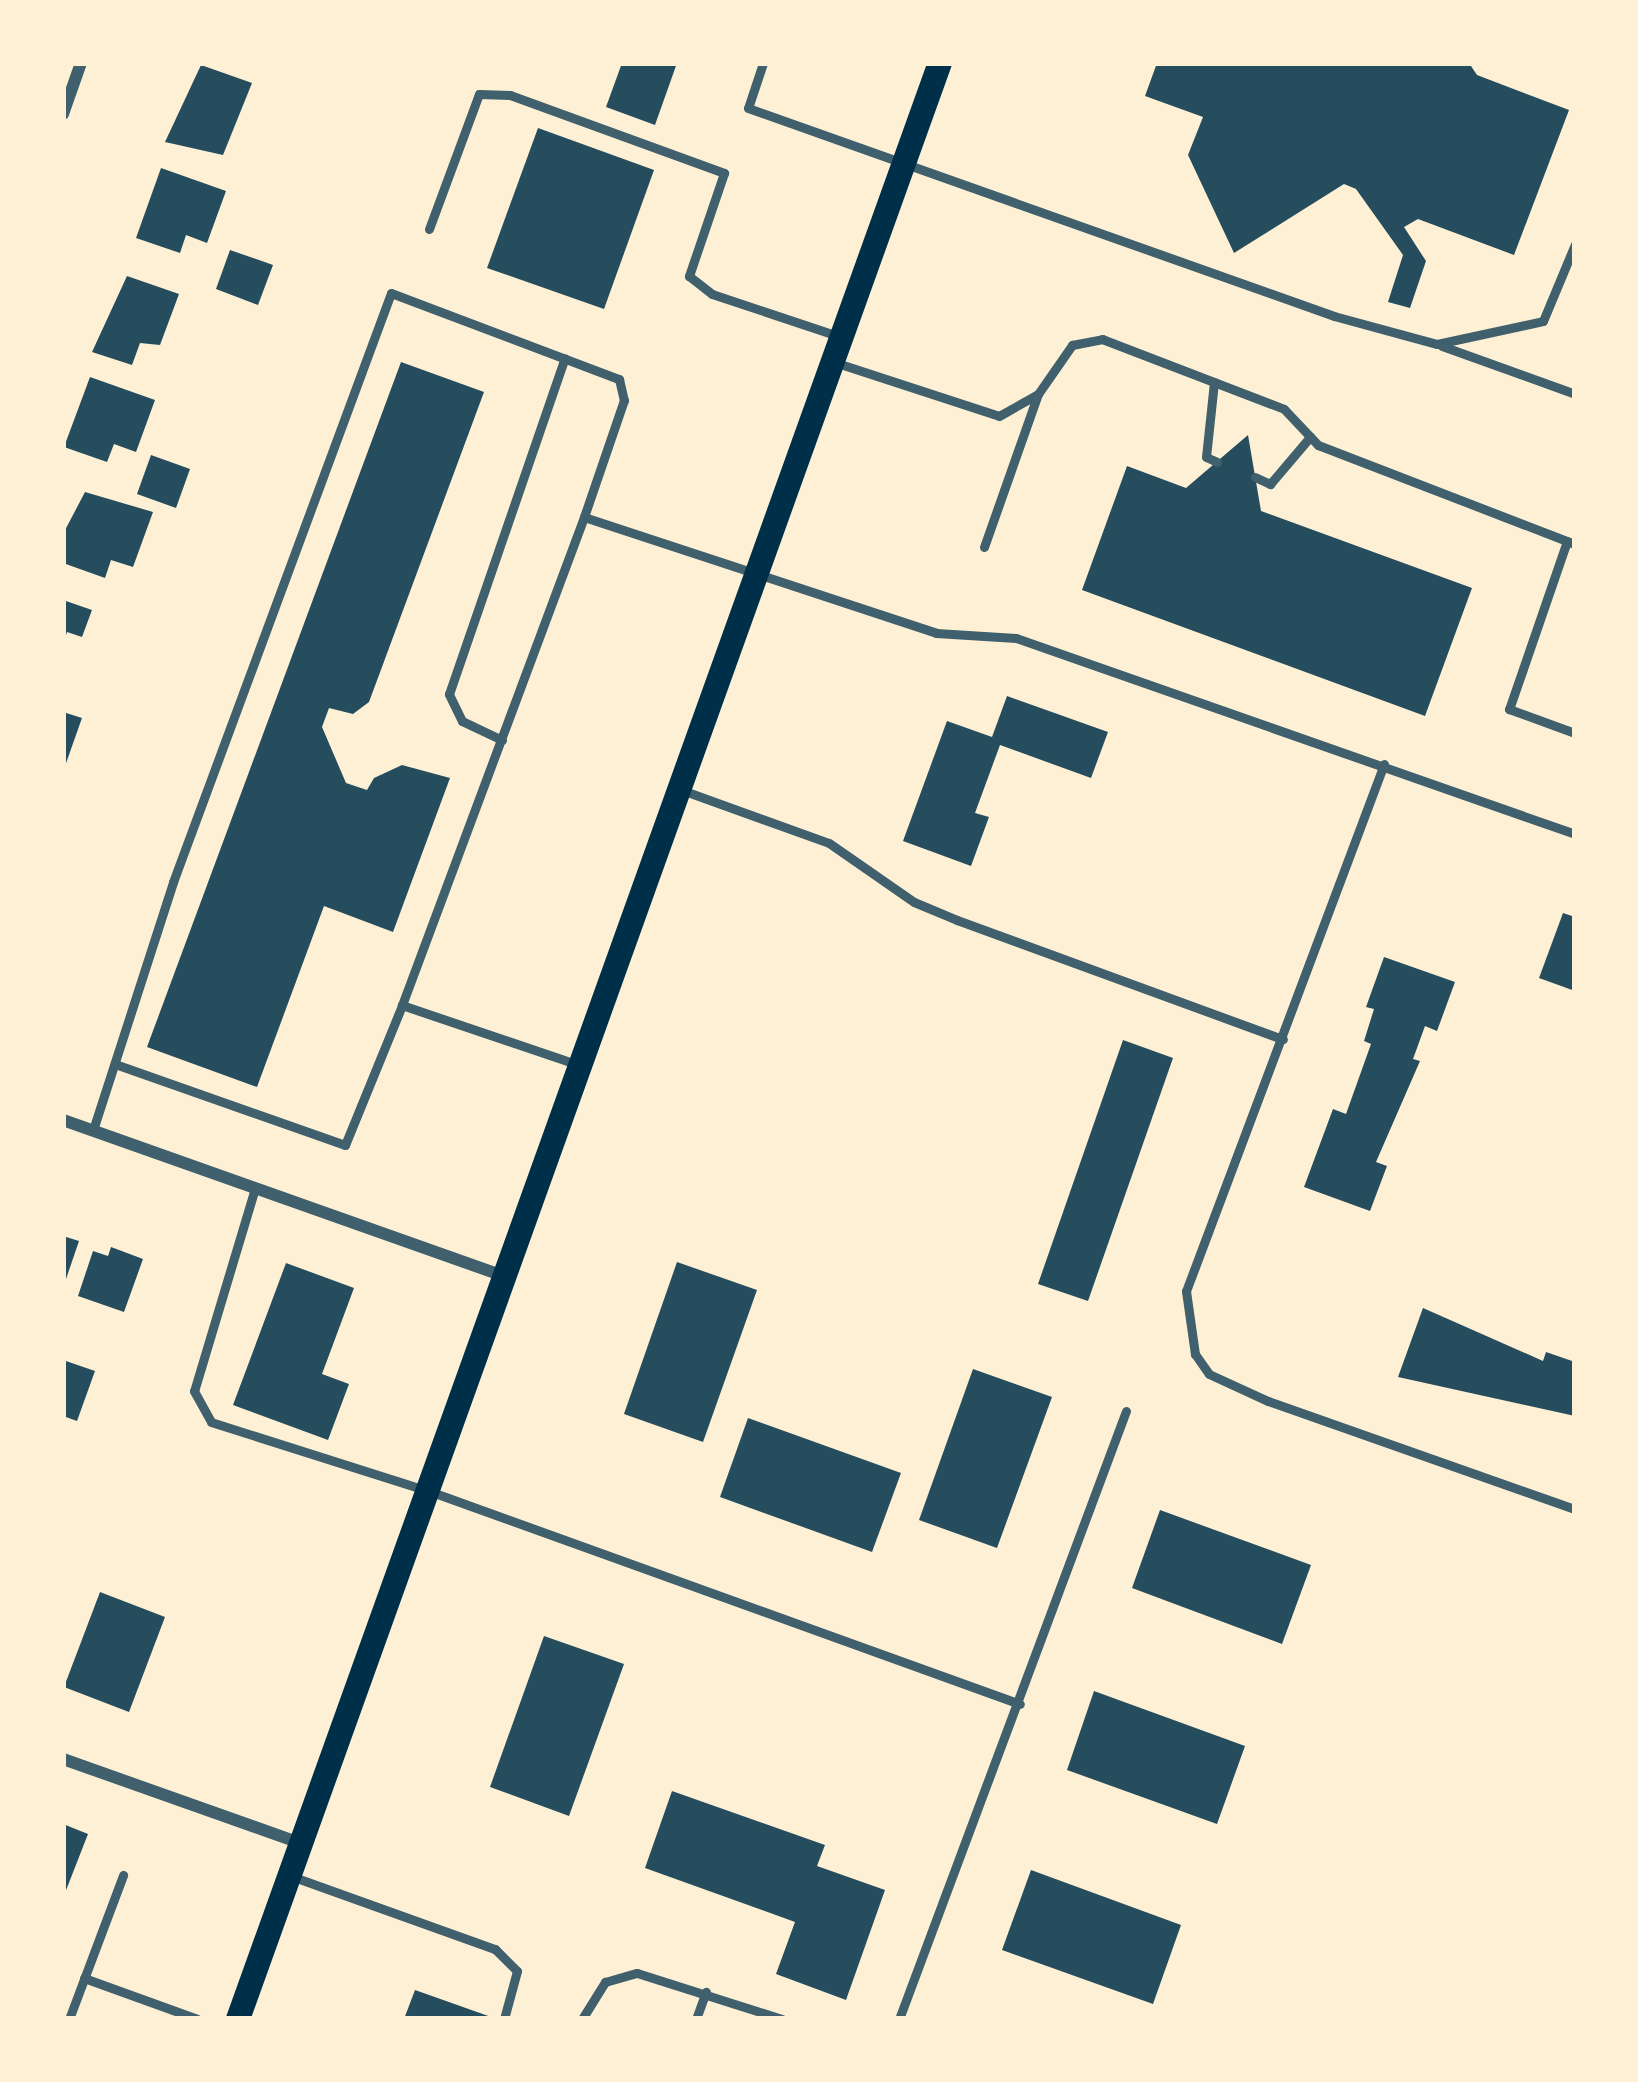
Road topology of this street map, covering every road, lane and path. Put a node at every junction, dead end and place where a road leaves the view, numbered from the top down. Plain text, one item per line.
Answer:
1 (81, 63) edge
2 (764, 63) edge
3 (940, 63) edge
4 (63, 114) edge
5 (904, 162) junction
6 (429, 229) dead end
7 (1575, 244) edge
8 (841, 337) junction
9 (1437, 344) junction
10 (566, 358) junction
11 (832, 362) junction
12 (1214, 382) junction
13 (1038, 394) junction
14 (1575, 394) edge
15 (1310, 437) junction
16 (1217, 462) dead end
17 (1255, 477) dead end
18 (584, 517) junction
19 (1571, 543) edge
20 (984, 547) dead end
21 (756, 575) junction
22 (1575, 733) edge
23 (502, 740) junction
24 (1384, 764) junction
25 (680, 789) junction
26 (1575, 834) edge
27 (403, 1005) junction
28 (1283, 1039) junction
29 (115, 1064) junction
30 (580, 1065) junction
31 (63, 1120) edge
32 (93, 1130) junction
33 (255, 1188) junction
34 (504, 1277) junction
35 (1126, 1412) dead end
36 (429, 1491) junction
37 (1575, 1509) edge
38 (1020, 1704) junction
39 (63, 1760) edge
40 (301, 1844) junction
41 (123, 1875) dead end
42 (291, 1876) junction
43 (84, 1978) junction
44 (706, 1993) junction
45 (69, 2019) edge
46 (197, 2019) edge
47 (238, 2019) edge
48 (504, 2019) edge
49 (582, 2019) edge
50 (697, 2019) edge
51 (782, 2019) edge
52 (898, 2019) edge

1 - 4 street
2 - 5 lane
3 - 5 main road
5 - 8 main road
5 - 9 lane
6 - 8 lane
7 - 9 lane
8 - 11 main road
9 - 14 lane
10 - 18 lane
10 - 23 lane
10 - 29 lane
11 - 13 lane
11 - 21 main road
12 - 13 lane
12 - 15 lane
12 - 16 lane
13 - 20 lane
15 - 17 lane
15 - 19 lane
18 - 21 lane
18 - 23 lane
19 - 22 lane
21 - 24 lane
21 - 25 main road
23 - 27 lane
24 - 26 lane
24 - 28 lane
25 - 28 lane
25 - 30 main road
27 - 29 lane
27 - 30 lane
28 - 37 lane
29 - 32 lane
30 - 34 main road
31 - 32 street
32 - 33 street
33 - 34 street
33 - 36 lane
34 - 36 main road
35 - 38 lane
36 - 38 lane
36 - 40 main road
38 - 52 lane
39 - 40 street
40 - 42 main road
41 - 43 lane
42 - 47 main road
42 - 48 lane
43 - 45 lane
43 - 46 lane
44 - 49 lane
44 - 50 lane
44 - 51 lane

